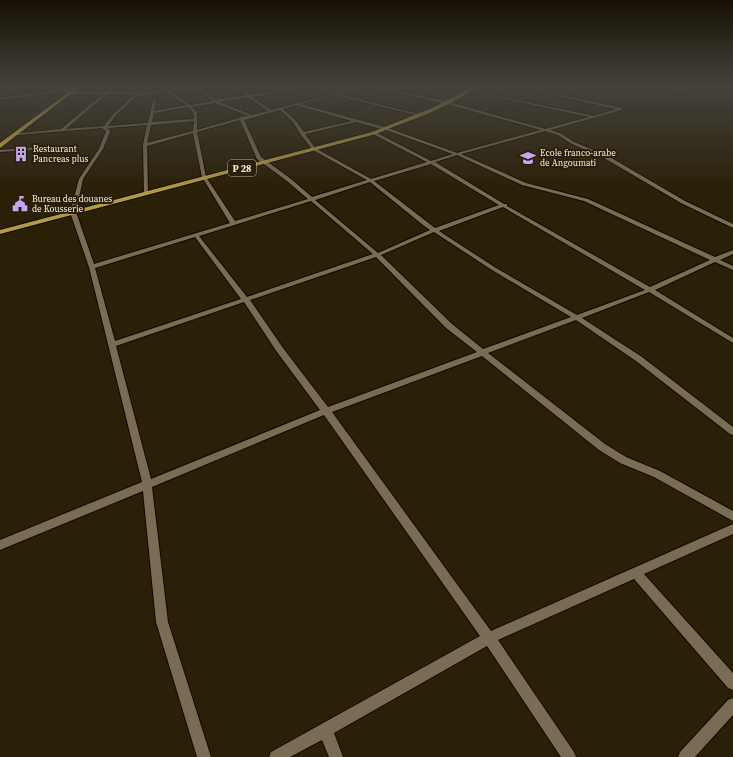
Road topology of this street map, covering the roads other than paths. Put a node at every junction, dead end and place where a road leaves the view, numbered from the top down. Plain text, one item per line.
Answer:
1 (32, 121) edge
2 (73, 121) edge
3 (109, 121) edge
4 (181, 121) edge
5 (196, 121) edge
6 (229, 121) edge
7 (242, 121) edge
8 (294, 121) edge
9 (352, 121) edge
10 (361, 121) edge
11 (405, 121) edge
12 (515, 121) edge
13 (578, 121) edge
14 (150, 124) junction
15 (104, 128) junction
16 (387, 129) junction
17 (546, 130) junction
18 (61, 131) junction
19 (195, 131) junction
20 (374, 133) junction
21 (15, 134) junction
22 (302, 134) junction
23 (145, 145) junction
24 (0, 146) edge
25 (54, 147) dead end
26 (314, 149) junction
27 (0, 151) edge
28 (457, 154) junction
29 (264, 162) junction
30 (431, 162) junction
31 (204, 177) junction
32 (371, 181) junction
33 (146, 193) junction
34 (311, 200) junction
35 (505, 206) junction
36 (73, 212) junction
37 (233, 223) junction
38 (733, 226) edge
39 (436, 230) junction
40 (0, 232) edge
41 (196, 236) junction
42 (733, 252) edge
43 (377, 255) junction
44 (716, 259) junction
45 (92, 267) junction
46 (733, 268) edge
47 (650, 290) junction
48 (246, 300) junction
49 (578, 318) junction
50 (733, 341) edge
51 (111, 345) junction
52 (484, 354) junction
53 (326, 411) junction
54 (733, 432) edge
55 (147, 484) junction
56 (733, 516) edge
57 (733, 529) edge
58 (0, 545) edge
59 (636, 573) junction
60 (489, 638) junction
61 (733, 683) edge
62 (733, 705) edge
63 (326, 730) junction
64 (204, 757) edge
65 (276, 757) edge
66 (336, 757) edge
67 (569, 757) edge
68 (685, 757) edge

1 - 21 highway
2 - 18 street
3 - 15 street
4 - 14 street
5 - 19 street
6 - 19 street
7 - 29 street
8 - 22 street
9 - 22 street
10 - 16 street
11 - 16 main road, P 28
12 - 17 street
13 - 17 street
14 - 15 street
14 - 23 street
15 - 18 street
15 - 36 street
16 - 20 main road, P 28
16 - 28 street
17 - 28 street
17 - 38 street
18 - 21 street
19 - 23 street
19 - 31 street
20 - 26 main road, P 28
20 - 30 street
21 - 24 highway
22 - 26 street
23 - 33 street
25 - 27 street
26 - 29 main road, P 28
26 - 32 street
28 - 30 street
28 - 44 street
29 - 31 main road, P 28
29 - 34 street
30 - 32 street
30 - 35 street
31 - 33 main road, P 28
31 - 37 street
32 - 34 street
32 - 39 street
33 - 36 main road, P 28
34 - 37 street
34 - 43 street
35 - 39 street
35 - 47 street
36 - 40 main road, P 28
36 - 45 street
37 - 41 street
39 - 43 street
39 - 49 street
41 - 45 street
41 - 48 street
42 - 44 street
43 - 48 street
43 - 52 street
44 - 46 street
44 - 47 street
45 - 51 street
47 - 49 street
47 - 50 street
48 - 51 street
48 - 53 street
49 - 52 street
49 - 54 street
51 - 55 street
52 - 53 street
52 - 56 street
53 - 55 street
53 - 60 street
55 - 58 street
55 - 64 street
57 - 59 street
59 - 60 street
59 - 61 street
60 - 63 street
60 - 67 street
62 - 68 street
63 - 65 street
63 - 66 street

